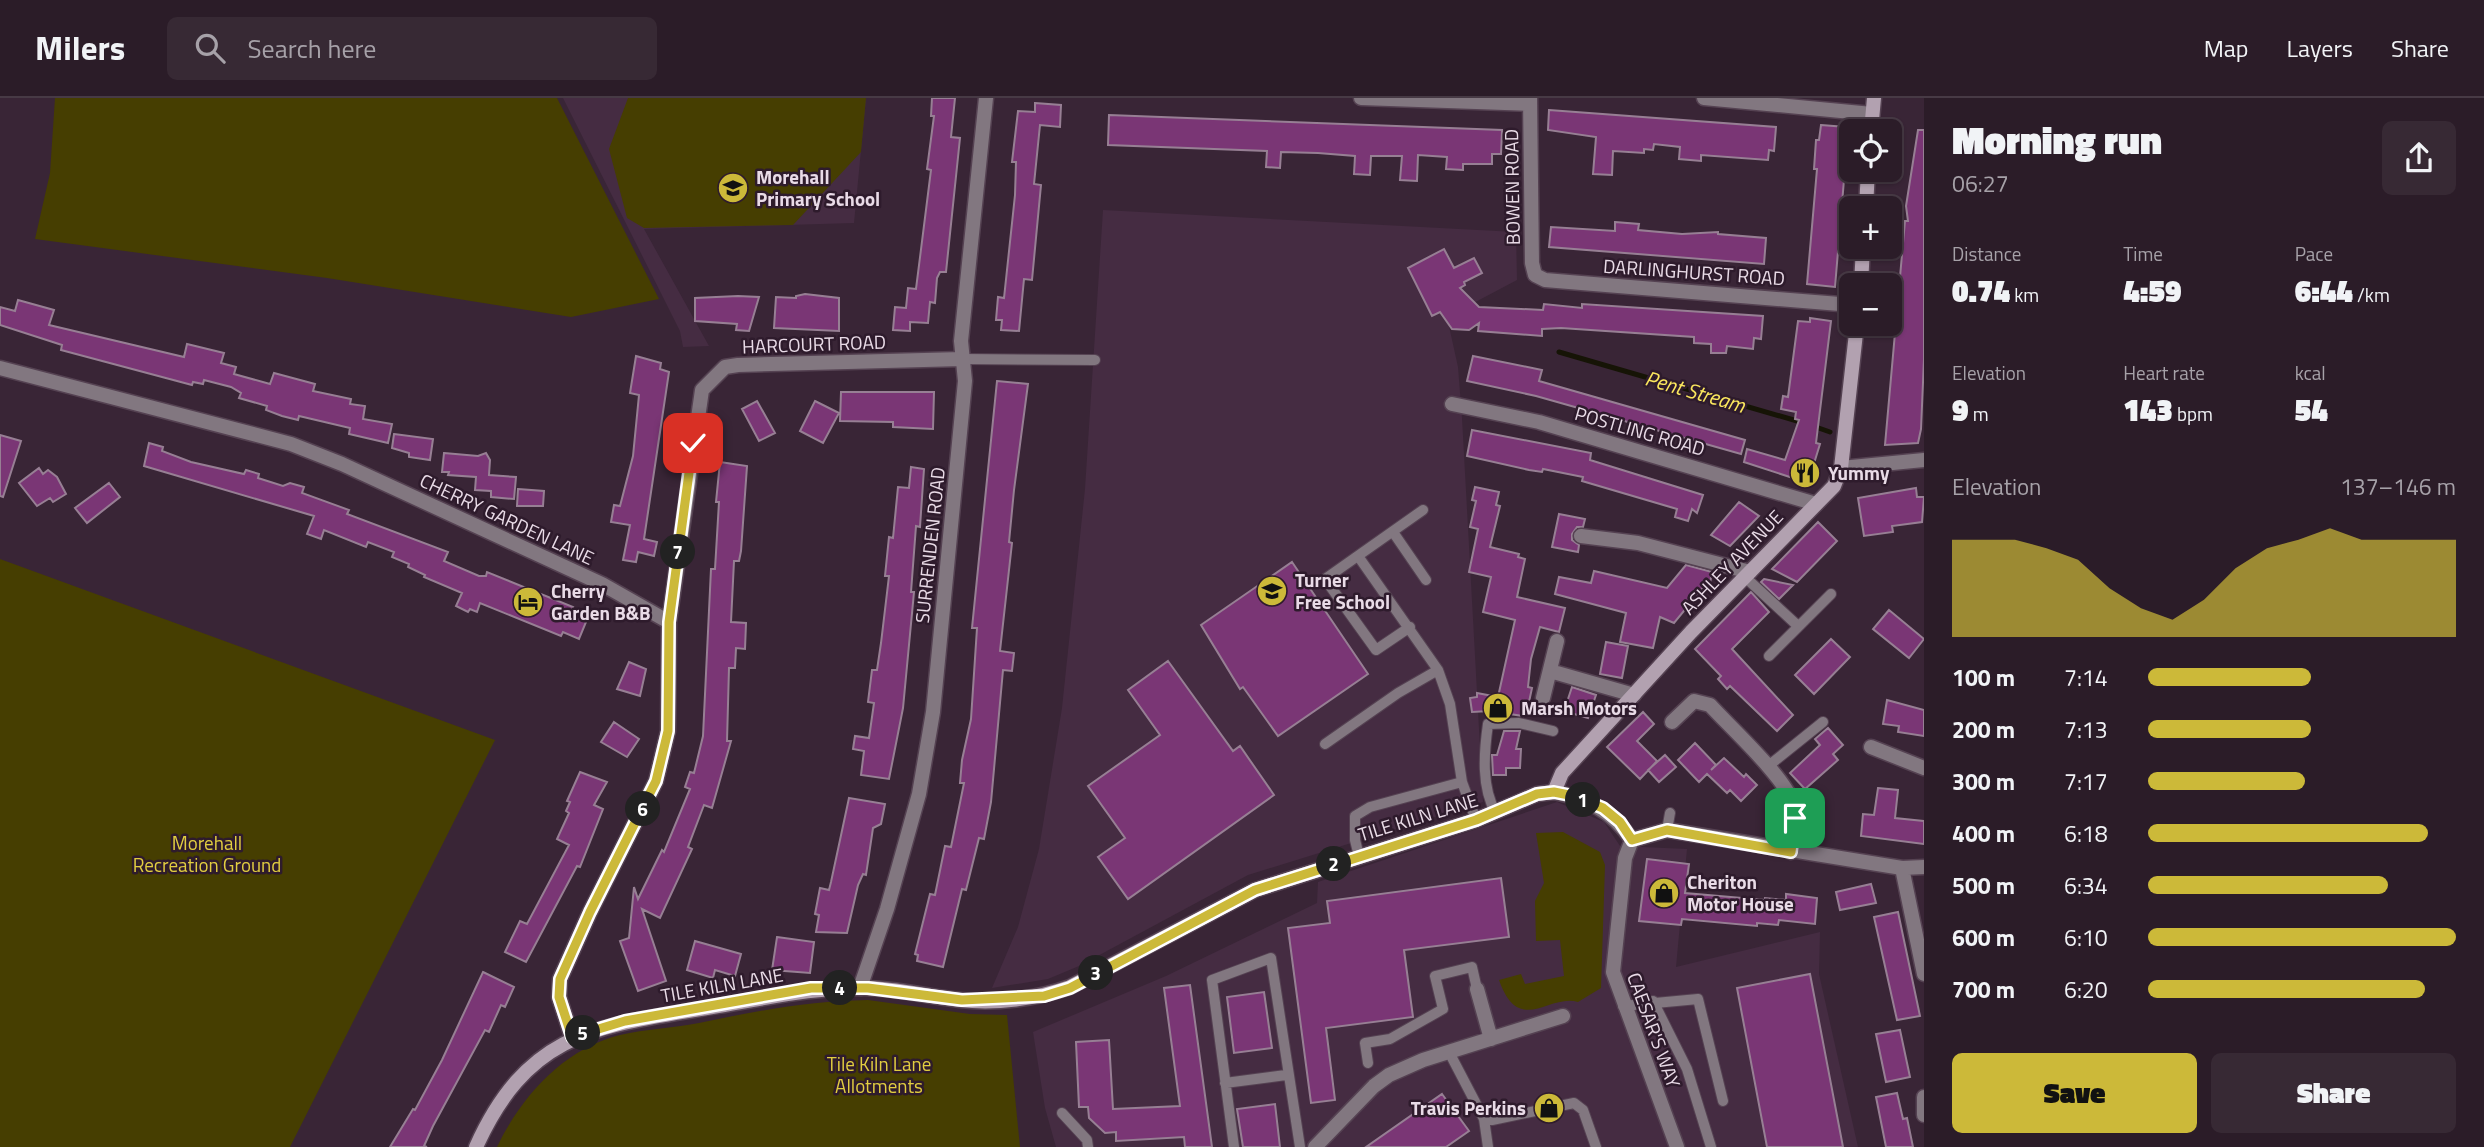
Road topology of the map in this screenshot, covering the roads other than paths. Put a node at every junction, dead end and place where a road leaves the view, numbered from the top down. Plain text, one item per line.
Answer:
1 (986, 98) edge
2 (1362, 98) edge
3 (1704, 98) edge
4 (1874, 98) edge
5 (1530, 101) edge
6 (1872, 114) junction
7 (1872, 119) edge
8 (1535, 275) joint
9 (1839, 304) edge
10 (1856, 336) edge
11 (962, 359) junction
12 (1095, 360) dead end
13 (0, 368) edge
14 (1452, 404) dead end
15 (1924, 460) edge
16 (1840, 468) junction
17 (1816, 503) junction
18 (1423, 510) dead end
19 (1392, 532) junction
20 (1581, 536) dead end
21 (1358, 556) junction
22 (1747, 575) junction
23 (1426, 580) dead end
24 (1831, 593) dead end
25 (669, 622) junction
26 (1798, 626) junction
27 (1410, 627) junction
28 (1557, 640) dead end
29 (1769, 656) dead end
30 (1438, 670) junction
31 (1550, 671) junction
32 (1634, 695) junction
33 (1543, 698) dead end
34 (1672, 722) dead end
35 (1823, 722) dead end
36 (1553, 731) dead end
37 (1325, 744) dead end
38 (1871, 747) dead end
39 (1767, 767) junction
40 (1924, 768) edge
41 (1462, 782) junction
42 (1554, 792) junction
43 (1496, 813) junction
44 (1670, 813) dead end
45 (1476, 820) junction
46 (1667, 830) junction
47 (1632, 840) junction
48 (1791, 852) junction
49 (1359, 856) junction
50 (1924, 867) edge
51 (1902, 868) junction
52 (1924, 974) edge
53 (860, 988) junction
54 (1477, 989) joint
55 (1653, 1001) junction
56 (1623, 1006) junction
57 (1563, 1016) dead end
58 (572, 1037) junction
59 (1491, 1039) junction
60 (1449, 1052) junction
61 (1368, 1063) dead end
62 (1286, 1076) junction
63 (1225, 1083) junction
64 (1924, 1097) edge
65 (1724, 1101) dead end
66 (1062, 1113) dead end
67 (1924, 1115) edge
68 (1484, 1119) junction
69 (476, 1147) edge
70 (1088, 1147) edge
71 (1234, 1147) edge
72 (1300, 1147) edge
73 (1315, 1147) edge
74 (1489, 1147) edge
75 (1596, 1147) edge
76 (1677, 1147) edge
77 (1711, 1147) edge

1 - 11 street, SURRENDEN ROAD
2 - 5 street
3 - 6 street
4 - 6 street
5 - 8 street, BOWEN ROAD
6 - 7 street
8 - 9 street, DARLINGHURST ROAD
10 - 16 street, ASHLEY AVENUE
11 - 12 lane
11 - 25 street, HARCOURT ROAD
11 - 53 street, SURRENDEN ROAD
13 - 25 street, CHERRY GARDEN LANE
14 - 17 street, POSTLING ROAD
15 - 16 street
16 - 17 street, ASHLEY AVENUE
17 - 22 street, ASHLEY AVENUE
18 - 19 lane
19 - 21 lane
19 - 23 lane
20 - 22 street
21 - 27 lane
21 - 27 lane
22 - 26 lane
22 - 32 street, ASHLEY AVENUE
24 - 26 lane
25 - 58 street
26 - 29 lane
27 - 30 lane
28 - 31 street
30 - 37 lane
30 - 41 lane
31 - 32 street
31 - 33 street
32 - 42 street, ASHLEY AVENUE
34 - 39 street
35 - 39 lane
36 - 43 lane
38 - 40 street
39 - 48 street
41 - 45 lane
41 - 49 lane
42 - 43 street, TILE KILN LANE
42 - 47 street
43 - 45 street, TILE KILN LANE
44 - 46 lane
45 - 49 street, TILE KILN LANE
46 - 47 street
46 - 48 street
47 - 56 street, CAESAR'S WAY
48 - 51 street
49 - 53 street, TILE KILN LANE
50 - 51 street
51 - 52 street
53 - 58 street, TILE KILN LANE
54 - 59 street
54 - 61 lane
55 - 56 lane
55 - 65 lane
55 - 77 lane
56 - 76 street, CAESAR'S WAY
57 - 59 street
58 - 69 street
59 - 60 street
60 - 68 lane
60 - 73 street
62 - 63 lane
62 - 63 lane
62 - 72 lane
63 - 71 lane
64 - 67 street
66 - 70 lane
68 - 74 lane
68 - 75 lane

